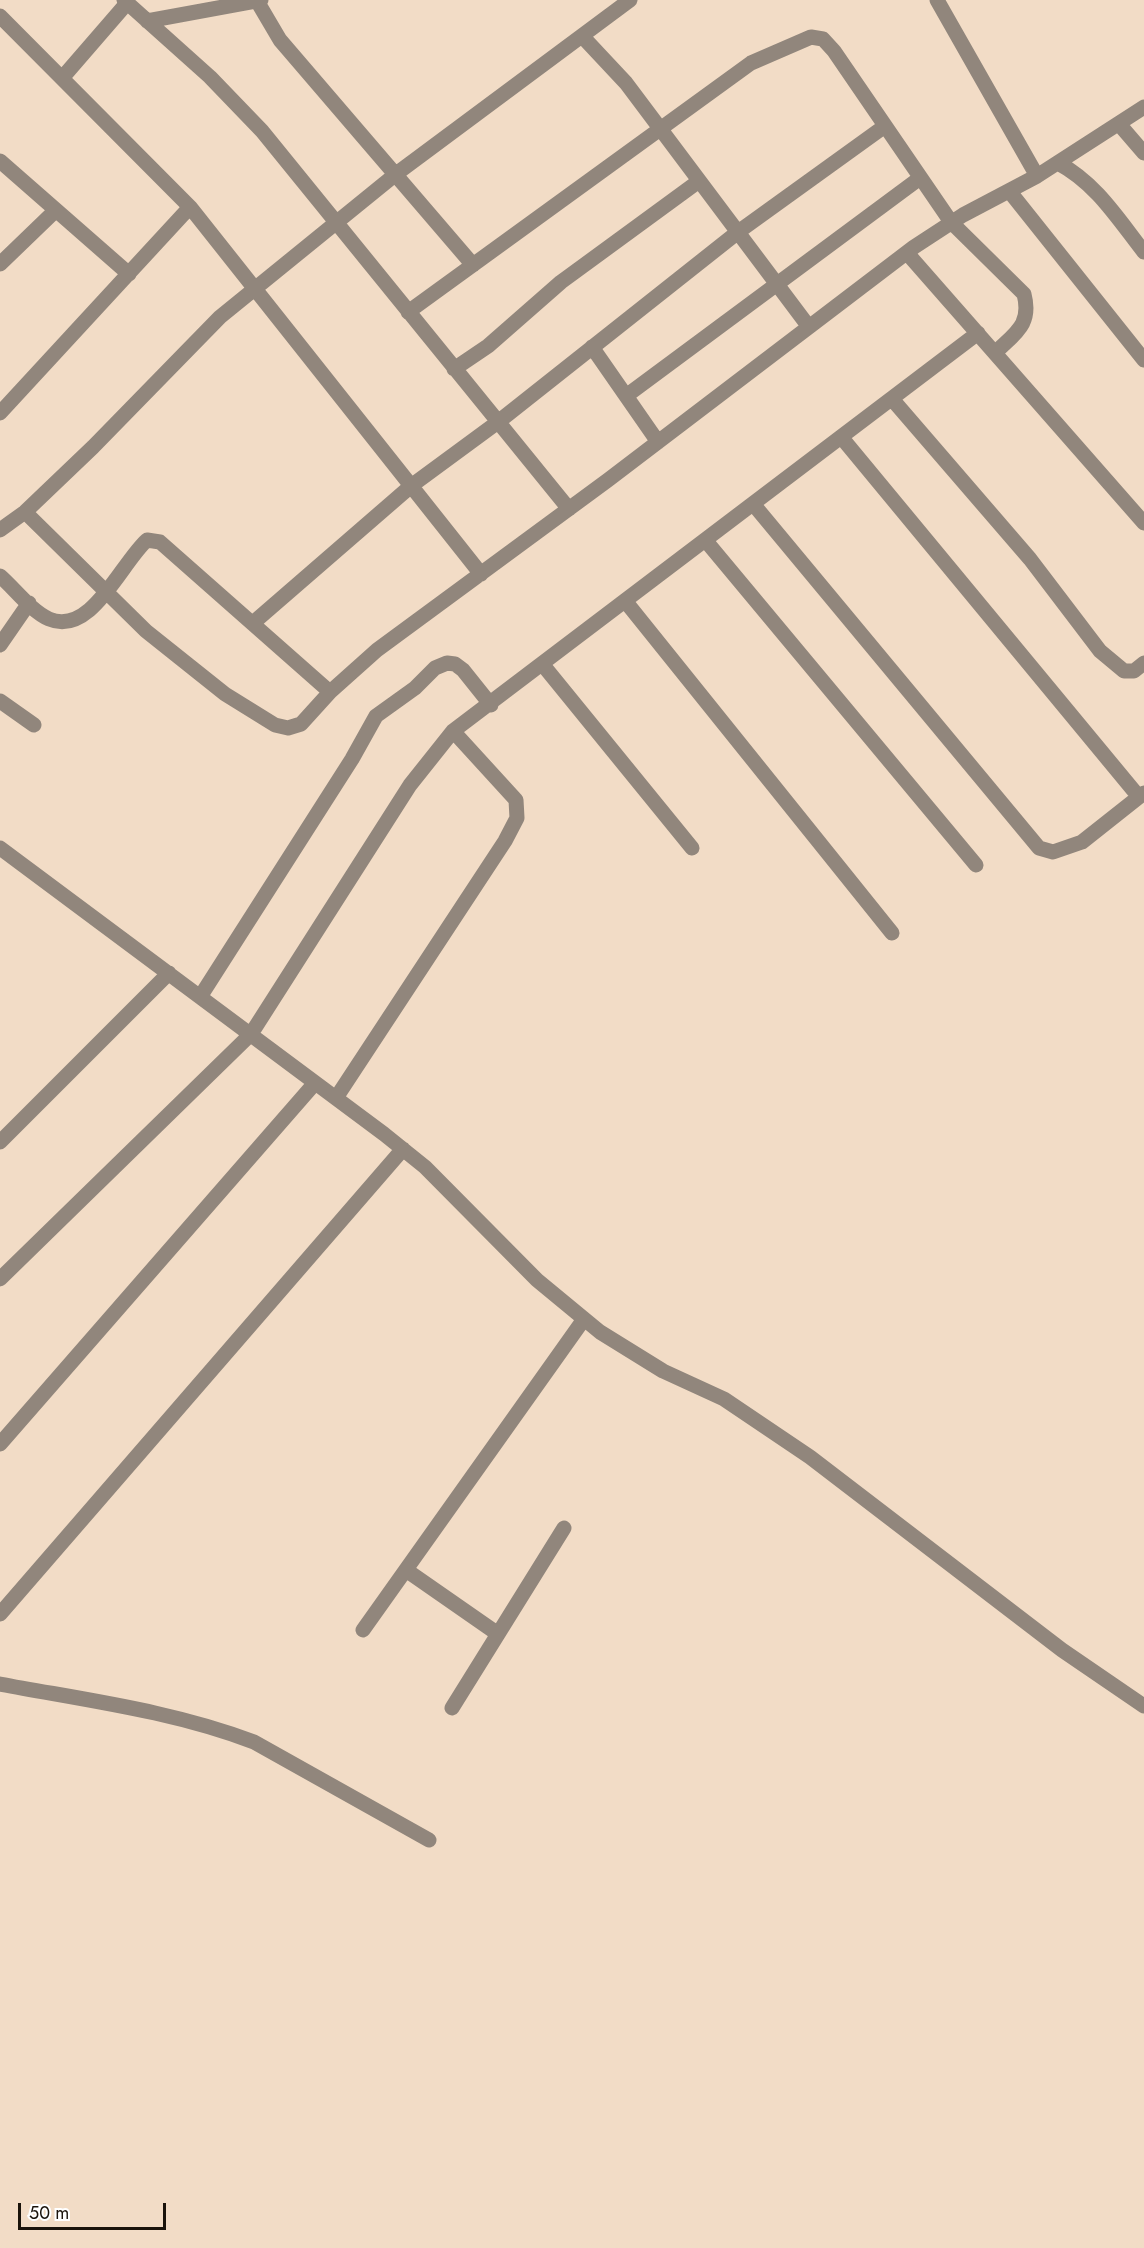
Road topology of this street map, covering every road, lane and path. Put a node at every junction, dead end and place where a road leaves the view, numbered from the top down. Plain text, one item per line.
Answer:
1 (259, 0) edge
2 (630, 0) edge
3 (938, 0) edge
4 (125, 2) edge
5 (222, 4) edge
6 (0, 16) edge
7 (147, 21) junction
8 (582, 36) junction
9 (63, 77) junction
10 (1144, 107) edge
11 (1119, 124) junction
12 (885, 126) junction
13 (660, 129) junction
14 (1144, 153) edge
15 (0, 161) edge
16 (1058, 163) junction
17 (396, 174) junction
18 (1037, 176) junction
19 (920, 177) junction
20 (699, 182) junction
21 (1010, 192) junction
22 (190, 207) junction
23 (56, 210) junction
24 (335, 222) junction
25 (951, 222) junction
26 (738, 232) junction
27 (1144, 252) edge
28 (907, 253) junction
29 (0, 264) edge
30 (473, 265) junction
31 (129, 274) junction
32 (777, 285) junction
33 (255, 291) junction
34 (408, 312) junction
35 (809, 327) junction
36 (978, 333) junction
37 (592, 347) junction
38 (995, 353) junction
39 (1144, 360) edge
40 (454, 369) junction
41 (626, 396) junction
42 (892, 399) junction
43 (0, 413) edge
44 (498, 422) junction
45 (842, 438) junction
46 (658, 442) junction
47 (411, 486) junction
48 (754, 505) junction
49 (569, 509) junction
50 (25, 512) junction
51 (1144, 523) edge
52 (0, 530) edge
53 (706, 541) junction
54 (481, 574) junction
55 (0, 576) edge
56 (106, 592) junction
57 (626, 602) junction
58 (29, 603) junction
59 (253, 623) junction
60 (1, 642) edge
61 (1144, 663) edge
62 (543, 665) junction
63 (330, 692) junction
64 (0, 701) edge
65 (491, 705) junction
66 (34, 725) dead end
67 (453, 731) junction
68 (1141, 795) edge
69 (0, 848) edge
70 (692, 848) dead end
71 (976, 865) dead end
72 (892, 933) dead end
73 (169, 973) junction
74 (200, 997) junction
75 (250, 1034) junction
76 (315, 1083) junction
77 (336, 1098) junction
78 (0, 1142) edge
79 (403, 1149) junction
80 (0, 1279) edge
81 (584, 1319) junction
82 (0, 1443) edge
83 (564, 1528) dead end
84 (406, 1570) junction
85 (0, 1614) edge
86 (363, 1630) dead end
87 (498, 1634) junction
88 (0, 1684) edge
89 (1144, 1705) edge
90 (452, 1708) dead end
91 (429, 1840) dead end

1 - 5 street
1 - 17 street
2 - 8 street
3 - 18 street
4 - 7 street
4 - 9 street
5 - 7 street
6 - 9 street
7 - 24 street
8 - 13 street
8 - 17 street
9 - 22 street
10 - 11 street
11 - 14 street
11 - 16 street
12 - 13 street
12 - 19 street
12 - 26 street
13 - 20 street
13 - 30 street
15 - 23 street
16 - 18 street
16 - 27 street
17 - 24 street
17 - 30 street
18 - 21 street
19 - 25 street
19 - 32 street
20 - 26 street
20 - 40 street
21 - 25 street
21 - 39 street
22 - 31 street
22 - 33 street
23 - 29 street
23 - 31 street
24 - 33 street
24 - 34 street
25 - 28 street
25 - 38 street
26 - 32 street
26 - 37 street
28 - 35 street
28 - 36 street
30 - 34 street
31 - 43 street
32 - 35 street
32 - 41 street
33 - 47 street
33 - 50 street
34 - 40 street
35 - 46 street
36 - 38 street
36 - 42 street
37 - 41 street
37 - 44 street
38 - 51 street
40 - 44 street
41 - 46 street
42 - 45 street
42 - 61 street
44 - 47 street
44 - 49 street
45 - 48 street
45 - 68 street
46 - 49 street
47 - 54 street
47 - 59 street
48 - 53 street
48 - 68 street
49 - 54 street
50 - 52 street
50 - 56 street
53 - 57 street
53 - 71 street
54 - 63 street
55 - 58 street
56 - 58 street
56 - 59 street
56 - 63 street
57 - 62 street
57 - 72 street
58 - 60 street
59 - 63 street
62 - 65 street
62 - 70 street
64 - 66 street
65 - 67 street
65 - 74 street
67 - 75 street
67 - 77 street
69 - 73 street
73 - 74 street
73 - 78 street
74 - 75 street
75 - 76 street
75 - 80 street
76 - 77 street
76 - 82 street
77 - 79 street
79 - 81 street
79 - 85 street
81 - 84 street
81 - 89 street
83 - 87 street
84 - 86 street
84 - 87 street
87 - 90 street
88 - 91 street

